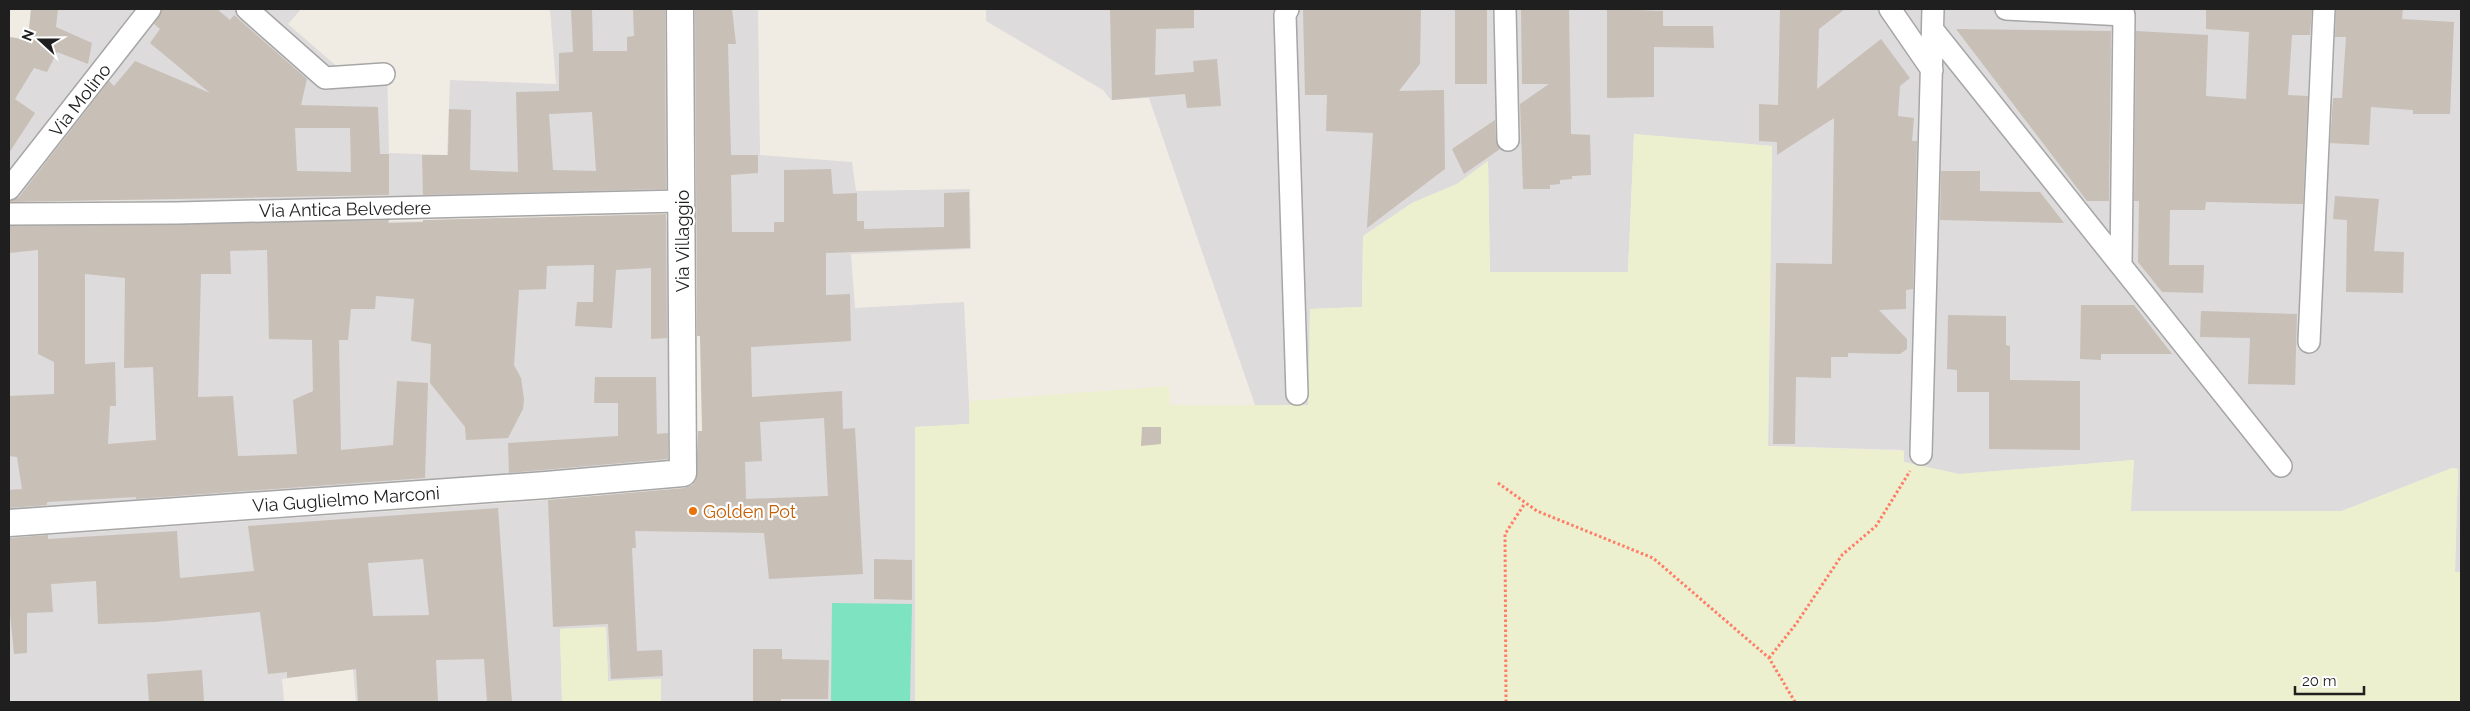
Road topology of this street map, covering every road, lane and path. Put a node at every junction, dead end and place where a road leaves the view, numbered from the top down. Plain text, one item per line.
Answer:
1 (150, 9) edge
2 (247, 9) edge
3 (680, 9) edge
4 (1288, 9) edge
5 (1505, 9) edge
6 (1890, 9) edge
7 (2006, 9) edge
8 (2324, 9) edge
9 (1933, 19) edge
10 (1932, 70) junction
11 (384, 74) dead end
12 (1508, 140) dead end
13 (9, 189) edge
14 (681, 201) junction
15 (9, 214) edge
16 (2120, 265) junction
17 (2309, 342) dead end
18 (1297, 394) dead end
19 (1921, 454) joint
20 (2281, 466) dead end
21 (683, 473) joint
22 (1498, 483) dead end
23 (1525, 503) junction
24 (9, 523) edge
25 (1769, 658) junction
26 (1506, 702) edge
27 (1795, 702) edge

1 - 13 street, Via Molino
2 - 11 street
3 - 14 street, Via Villaggio
4 - 18 street
5 - 12 street
6 - 10 street
7 - 16 street
8 - 17 street
9 - 10 street
9 - 16 street
10 - 19 street
14 - 15 street, Via Antica Belvedere
14 - 21 street, Via Villaggio
16 - 20 street
19 - 25 path
21 - 24 street, Via Guglielmo Marconi
22 - 23 path
23 - 25 path
23 - 26 path
25 - 27 path

